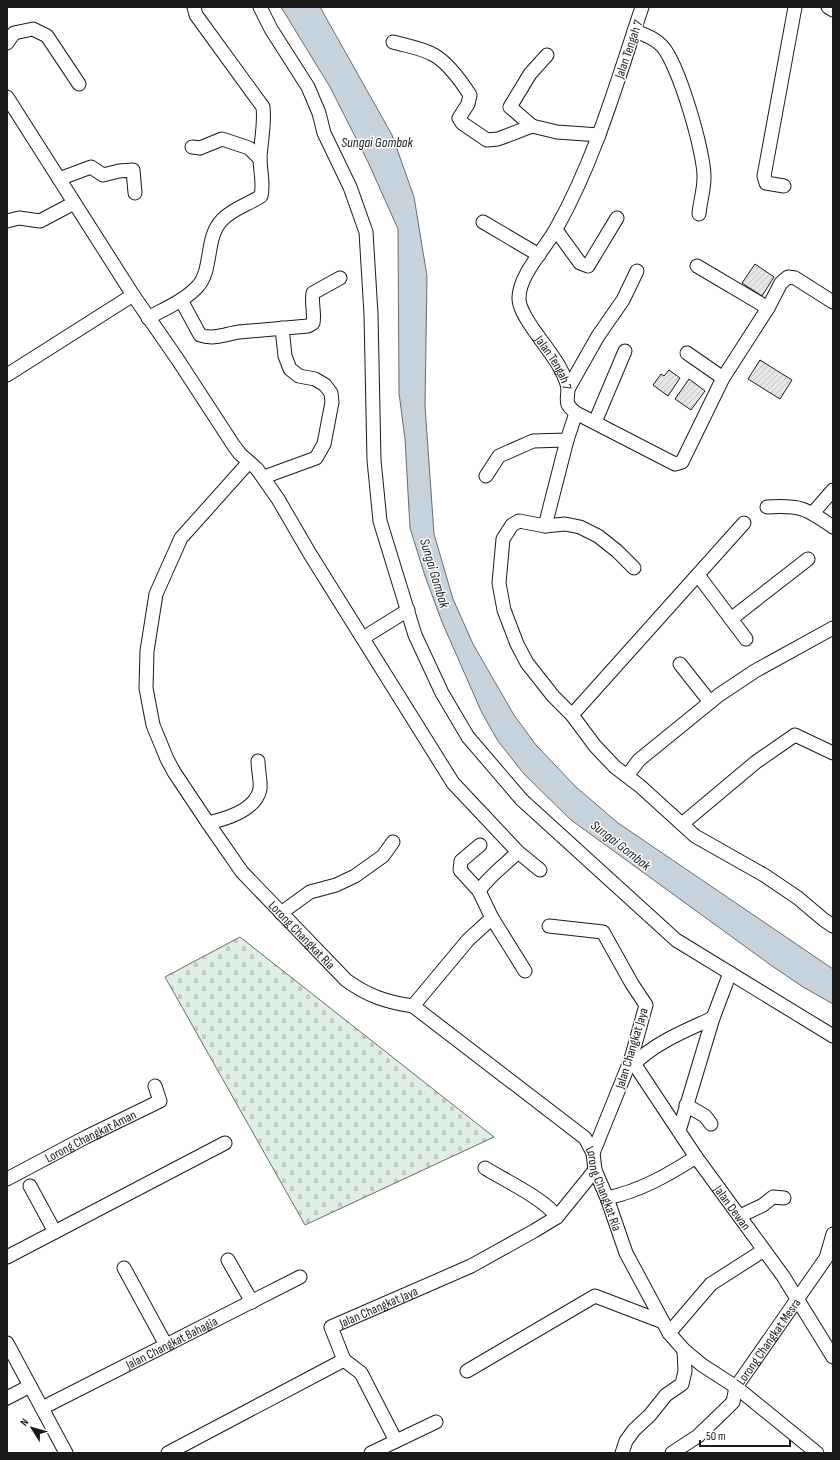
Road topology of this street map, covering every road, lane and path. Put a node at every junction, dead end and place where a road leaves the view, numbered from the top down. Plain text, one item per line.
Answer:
1 (194, 7) edge
2 (260, 7) edge
3 (642, 7) edge
4 (795, 7) edge
5 (828, 7) edge
6 (833, 10) edge
7 (634, 31) junction
8 (393, 42) dead end
9 (7, 43) edge
10 (547, 55) dead end
11 (79, 84) dead end
12 (7, 97) edge
13 (532, 126) junction
14 (599, 135) junction
15 (192, 146) dead end
16 (260, 159) junction
17 (59, 179) junction
18 (784, 186) dead end
19 (135, 193) dead end
20 (74, 203) junction
21 (699, 214) dead end
22 (617, 218) dead end
23 (7, 221) edge
24 (483, 222) dead end
25 (556, 230) junction
26 (539, 255) junction
27 (697, 266) dead end
28 (637, 271) dead end
29 (340, 278) dead end
30 (133, 295) junction
31 (181, 300) junction
32 (833, 302) edge
33 (768, 308) junction
34 (148, 318) junction
35 (282, 328) junction
36 (625, 351) dead end
37 (687, 353) dead end
38 (7, 376) edge
39 (723, 378) junction
40 (568, 389) junction
41 (576, 413) junction
42 (594, 422) junction
43 (567, 440) junction
44 (249, 462) junction
45 (486, 476) dead end
46 (264, 477) junction
47 (833, 490) edge
48 (767, 507) dead end
49 (813, 513) junction
50 (744, 523) dead end
51 (545, 526) junction
52 (833, 527) edge
53 (808, 559) dead end
54 (634, 568) dead end
55 (698, 575) junction
56 (408, 610) junction
57 (731, 619) junction
58 (833, 628) edge
59 (363, 638) junction
60 (746, 640) dead end
61 (680, 664) dead end
62 (710, 702) junction
63 (572, 715) junction
64 (833, 753) edge
65 (258, 761) dead end
66 (627, 776) junction
67 (208, 824) junction
68 (682, 824) junction
69 (394, 842) dead end
70 (480, 845) dead end
71 (518, 852) junction
72 (540, 870) dead end
73 (479, 891) junction
74 (281, 913) junction
75 (492, 918) junction
76 (550, 926) dead end
77 (833, 926) edge
78 (525, 971) dead end
79 (730, 973) junction
80 (413, 1006) junction
81 (713, 1018) junction
82 (833, 1036) edge
83 (632, 1061) junction
84 (154, 1086) dead end
85 (686, 1105) junction
86 (711, 1124) dead end
87 (679, 1131) junction
88 (225, 1143) dead end
89 (593, 1153) junction
90 (696, 1157) junction
91 (485, 1168) dead end
92 (595, 1170) junction
93 (7, 1179) edge
94 (30, 1186) dead end
95 (607, 1198) junction
96 (784, 1198) dead end
97 (740, 1216) junction
98 (556, 1217) junction
99 (55, 1232) junction
100 (833, 1234) edge
101 (764, 1250) junction
102 (7, 1257) edge
103 (228, 1260) dead end
104 (124, 1268) dead end
105 (300, 1277) dead end
106 (798, 1299) junction
107 (252, 1302) junction
108 (666, 1327) junction
109 (7, 1343) edge
110 (166, 1345) junction
111 (684, 1350) junction
112 (833, 1357) edge
113 (344, 1360) junction
114 (467, 1371) dead end
115 (30, 1386) junction
116 (736, 1387) junction
117 (7, 1398) edge
118 (42, 1408) junction
119 (436, 1422) dead end
120 (396, 1441) junction
121 (65, 1451) edge
122 (78, 1453) edge
123 (168, 1453) edge
124 (371, 1453) edge
125 (622, 1453) edge
126 (672, 1453) edge
127 (817, 1453) edge

1 - 16 street
2 - 56 street
3 - 7 street, Jalan Tengah 7
4 - 18 street
5 - 6 street
7 - 14 street, Jalan Tengah 7
7 - 21 street
8 - 13 street
9 - 11 street
10 - 13 street
12 - 17 street
13 - 14 street
14 - 25 street, Jalan Tengah 7
15 - 16 street
16 - 31 street
17 - 19 street
17 - 20 street
20 - 23 street
20 - 30 street
22 - 25 street
24 - 26 street
25 - 26 street, Jalan Tengah 7
26 - 40 street, Jalan Tengah 7
27 - 33 street
28 - 40 street
29 - 35 street
30 - 34 street
30 - 38 street
31 - 34 street
31 - 35 street
32 - 33 street
33 - 39 street
34 - 44 street
35 - 46 street
36 - 42 street
37 - 39 street
39 - 42 street
40 - 41 street, Jalan Tengah 7
41 - 42 street
41 - 43 street
43 - 45 street
43 - 51 street
44 - 46 street
44 - 67 street, Lorong Changkat Ria
46 - 59 street
47 - 49 street
48 - 49 street
49 - 52 street
50 - 55 street
51 - 54 street
51 - 63 street
53 - 57 street
55 - 57 street
55 - 63 street
56 - 59 street
56 - 79 street
57 - 60 street
58 - 62 street
59 - 71 street
61 - 62 street
62 - 66 street
63 - 66 street
64 - 68 street
65 - 67 street
66 - 68 street
67 - 74 street, Lorong Changkat Ria
68 - 77 street
69 - 74 street
70 - 73 street
71 - 72 street
71 - 73 street
73 - 75 street
74 - 80 street, Lorong Changkat Ria
75 - 78 street
75 - 80 street
76 - 83 street, Jalan Changkat Jaya
79 - 81 street
79 - 82 street
80 - 89 street, Lorong Changkat Ria
81 - 83 street
81 - 85 street
83 - 87 street, Jalan Dewan
83 - 89 street, Jalan Changkat Jaya
84 - 93 street, Lorong Changkat Aman
85 - 86 street
85 - 87 street
87 - 90 street, Jalan Dewan
88 - 99 street
89 - 92 street, Lorong Changkat Ria
90 - 95 street
90 - 97 street, Jalan Dewan
91 - 98 street
92 - 95 street, Lorong Changkat Ria
92 - 98 street, Jalan Changkat Jaya
94 - 99 street
95 - 108 street, Lorong Changkat Ria
96 - 97 street
97 - 101 street, Jalan Dewan
98 - 113 street, Jalan Changkat Jaya
99 - 102 street
100 - 106 street, Lorong Changkat Mesra
101 - 106 street, Jalan Dewan
101 - 108 street
103 - 107 street
104 - 110 street
105 - 107 street, Jalan Changkat Bahagia
106 - 112 street, Jalan Dewan
106 - 116 street, Lorong Changkat Mesra
107 - 110 street, Jalan Changkat Bahagia
108 - 111 street, Lorong Changkat Ria
108 - 114 street, Lorong Changkat Ria
109 - 115 street
110 - 118 street, Jalan Changkat Bahagia
111 - 116 street, Lorong Changkat Ria
111 - 125 street
113 - 120 street
113 - 123 street
115 - 117 street
115 - 118 street
116 - 126 street, Lorong Changkat Mesra
116 - 127 street, Lorong Changkat Ria
118 - 121 street
119 - 120 street
120 - 124 street
121 - 122 street

